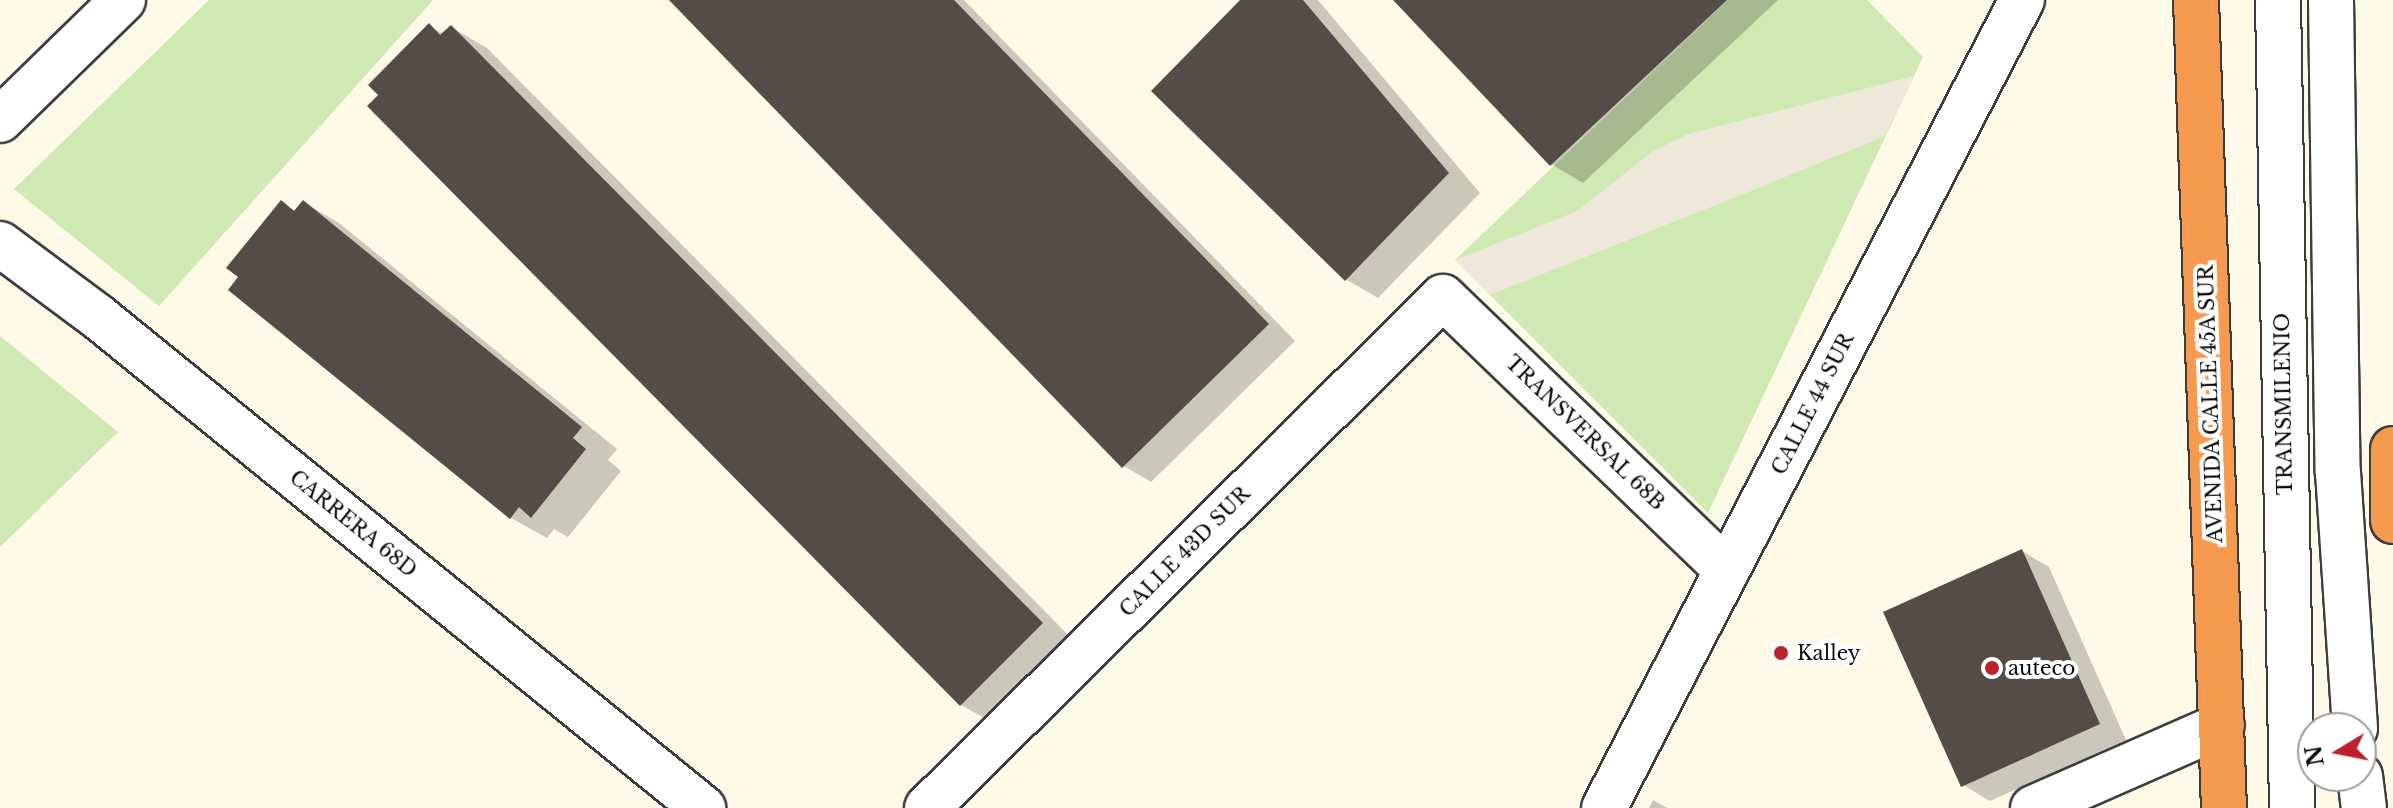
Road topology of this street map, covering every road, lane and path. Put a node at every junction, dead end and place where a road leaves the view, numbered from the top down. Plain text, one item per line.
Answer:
1 (123, 0) edge
2 (2022, 0) edge
3 (2196, 0) edge
4 (2278, 0) edge
5 (2331, 0) edge
6 (0, 120) edge
7 (0, 244) edge
8 (1443, 297) joint
9 (2393, 449) edge
10 (2393, 521) edge
11 (1727, 570) junction
12 (2353, 712) edge
13 (2222, 725) junction
14 (703, 808) edge
15 (927, 808) edge
16 (1604, 808) edge
17 (2033, 808) edge
18 (2224, 808) edge
19 (2292, 808) edge

1 - 6 street
2 - 11 street, CALLE 44 SUR
3 - 13 highway, AVENIDA CALLE 45A SUR
4 - 19 street, TRANSMILENIO
5 - 12 street
7 - 14 street, CARRERA 68D
8 - 11 street, TRANSVERSAL 68B
8 - 15 street, CALLE 43D SUR
9 - 10 highway
11 - 16 street, CALLE 44 SUR
13 - 17 street
13 - 18 highway, AVENIDA CALLE 45A SUR

